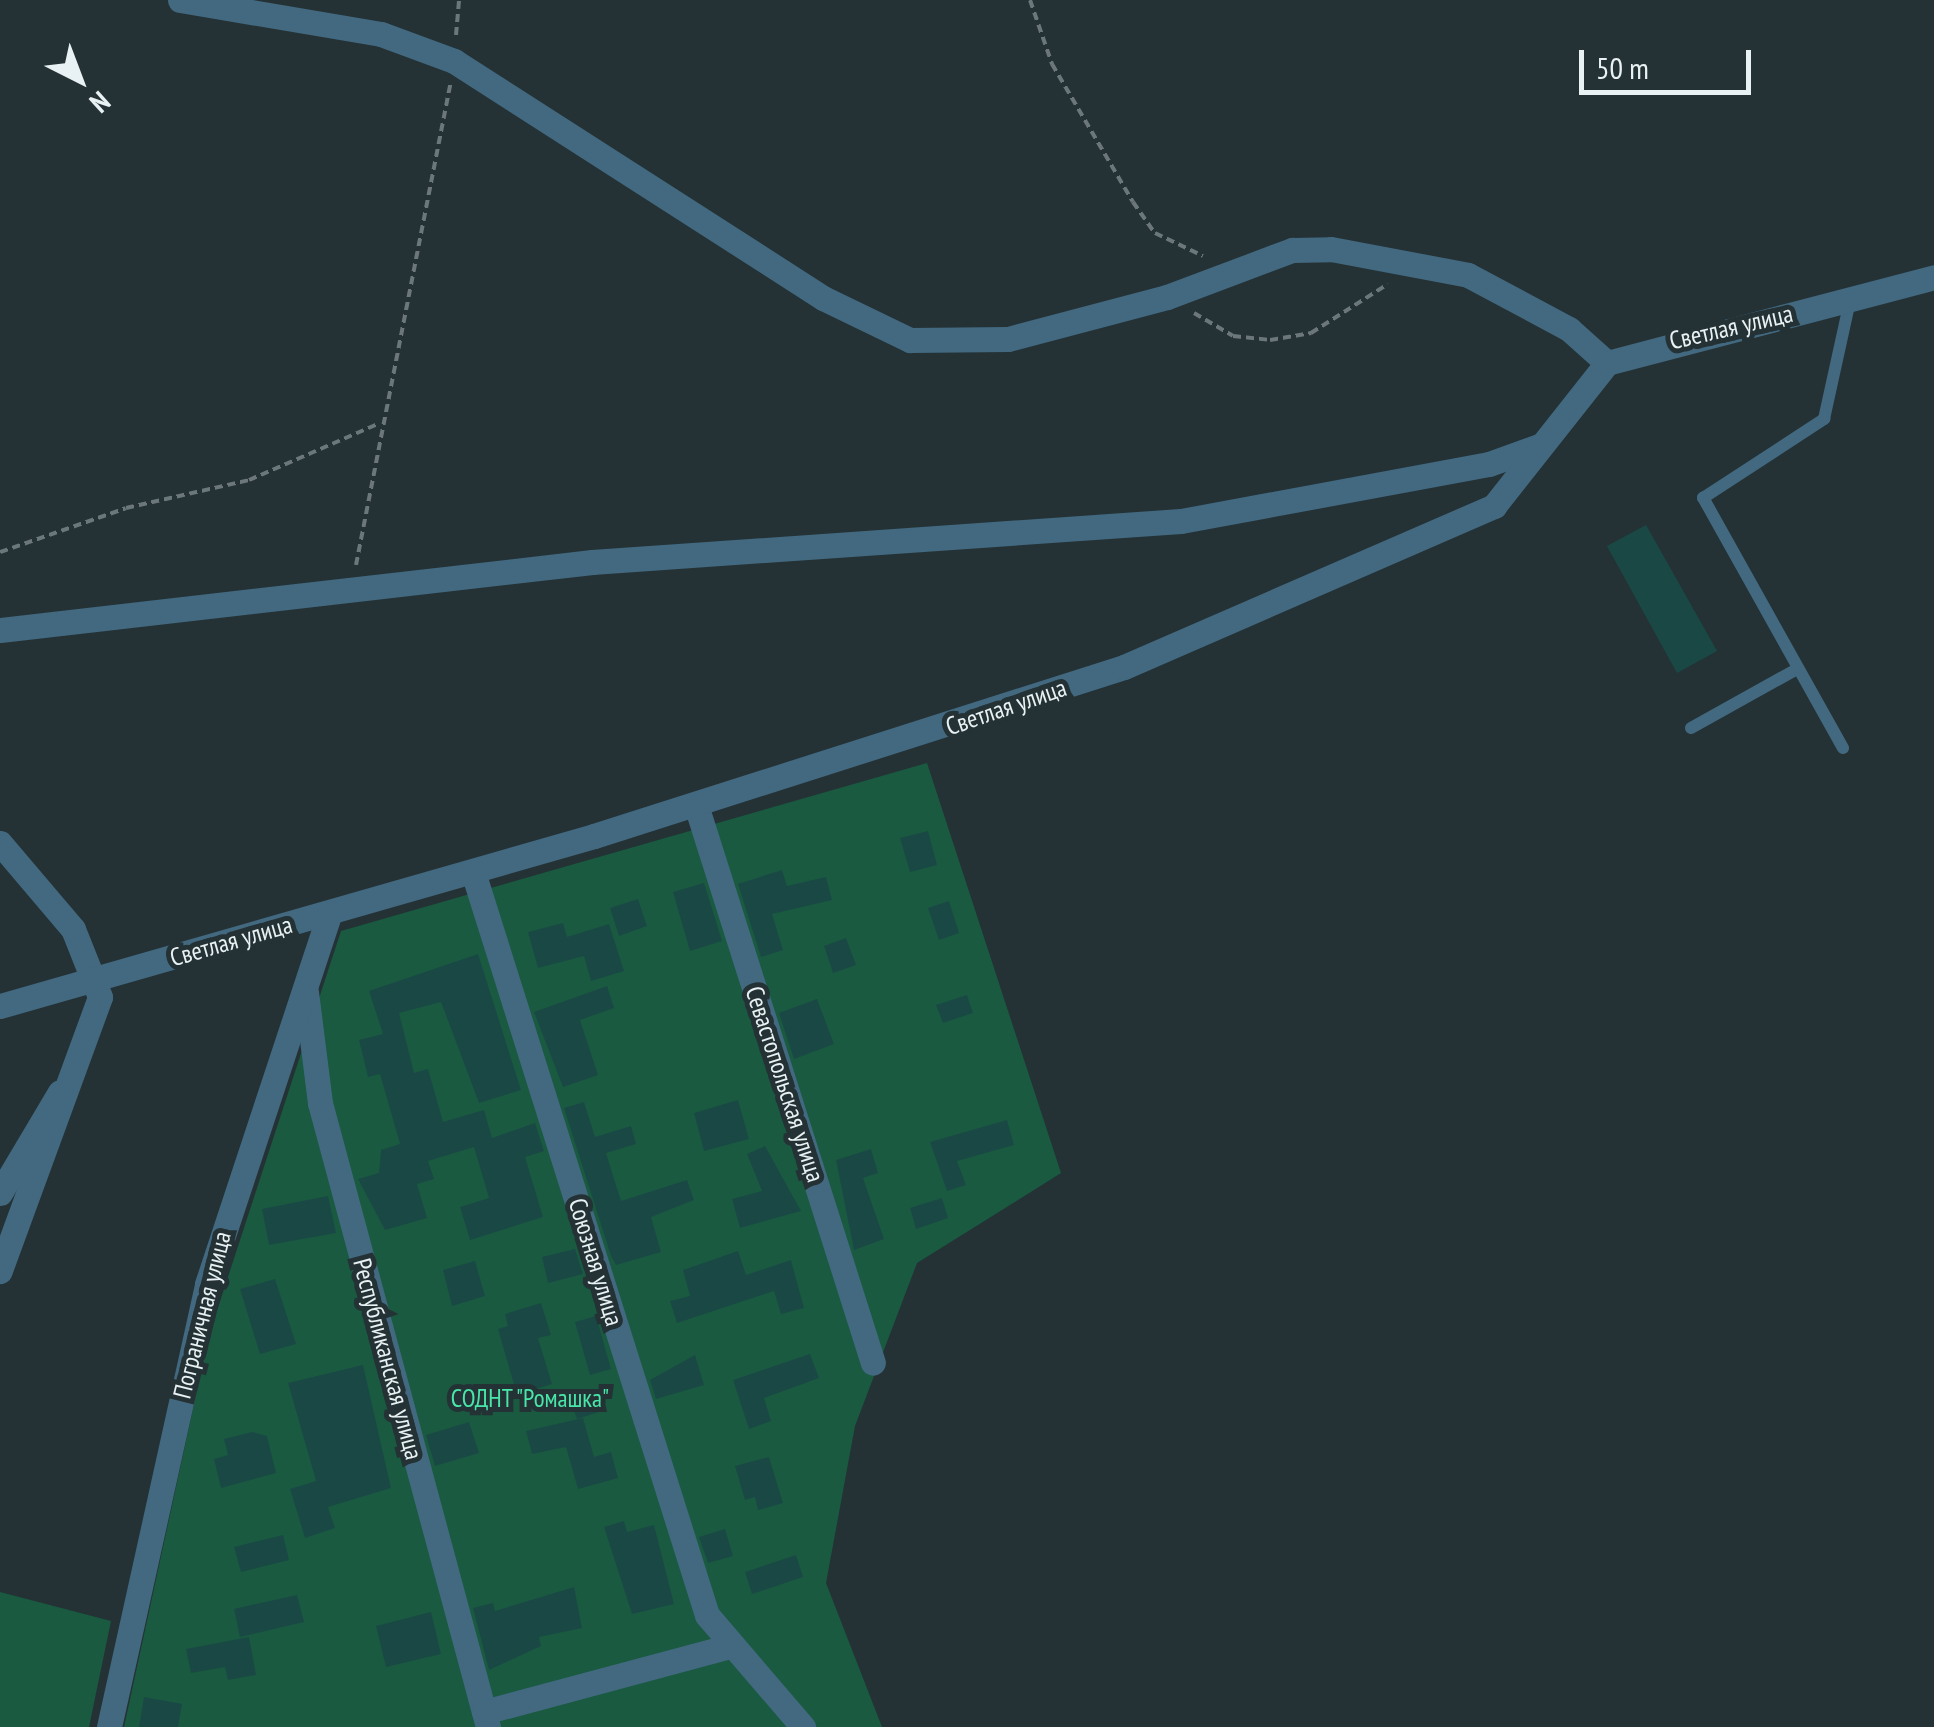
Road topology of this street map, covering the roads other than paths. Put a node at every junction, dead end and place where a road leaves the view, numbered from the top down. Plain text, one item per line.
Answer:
1 (180, 0) edge
2 (1934, 276) edge
3 (1850, 301) junction
4 (1608, 364) junction
5 (1539, 446) junction
6 (0, 630) edge
7 (1797, 668) junction
8 (1691, 728) dead end
9 (1843, 748) dead end
10 (696, 805) junction
11 (0, 843) edge
12 (473, 872) junction
13 (330, 913) junction
14 (135, 968) junction
15 (95, 979) junction
16 (305, 987) junction
17 (0, 1006) edge
18 (92, 1038) junction
19 (0, 1193) edge
20 (0, 1270) edge
21 (873, 1363) dead end
22 (727, 1648) junction
23 (486, 1720) edge
24 (109, 1727) edge
25 (803, 1727) edge

1 - 4 street
2 - 3 street, Светлая улица
3 - 4 street, Светлая улица
3 - 7 lane
4 - 5 street, Светлая улица
5 - 6 street
5 - 10 street, Светлая улица
7 - 8 lane
7 - 9 lane
10 - 12 street, Светлая улица
10 - 21 street, Севастопольская улица
11 - 15 street
12 - 13 street, Светлая улица
12 - 22 street, Союзная улица
13 - 14 street, Светлая улица
13 - 16 street, Пограничная улица
14 - 15 street, Светлая улица
14 - 18 street
15 - 17 street, Светлая улица
15 - 18 street
16 - 23 street, Республиканская улица
16 - 24 street, Пограничная улица
18 - 19 street
18 - 20 street
22 - 23 street
22 - 25 street, Союзная улица

